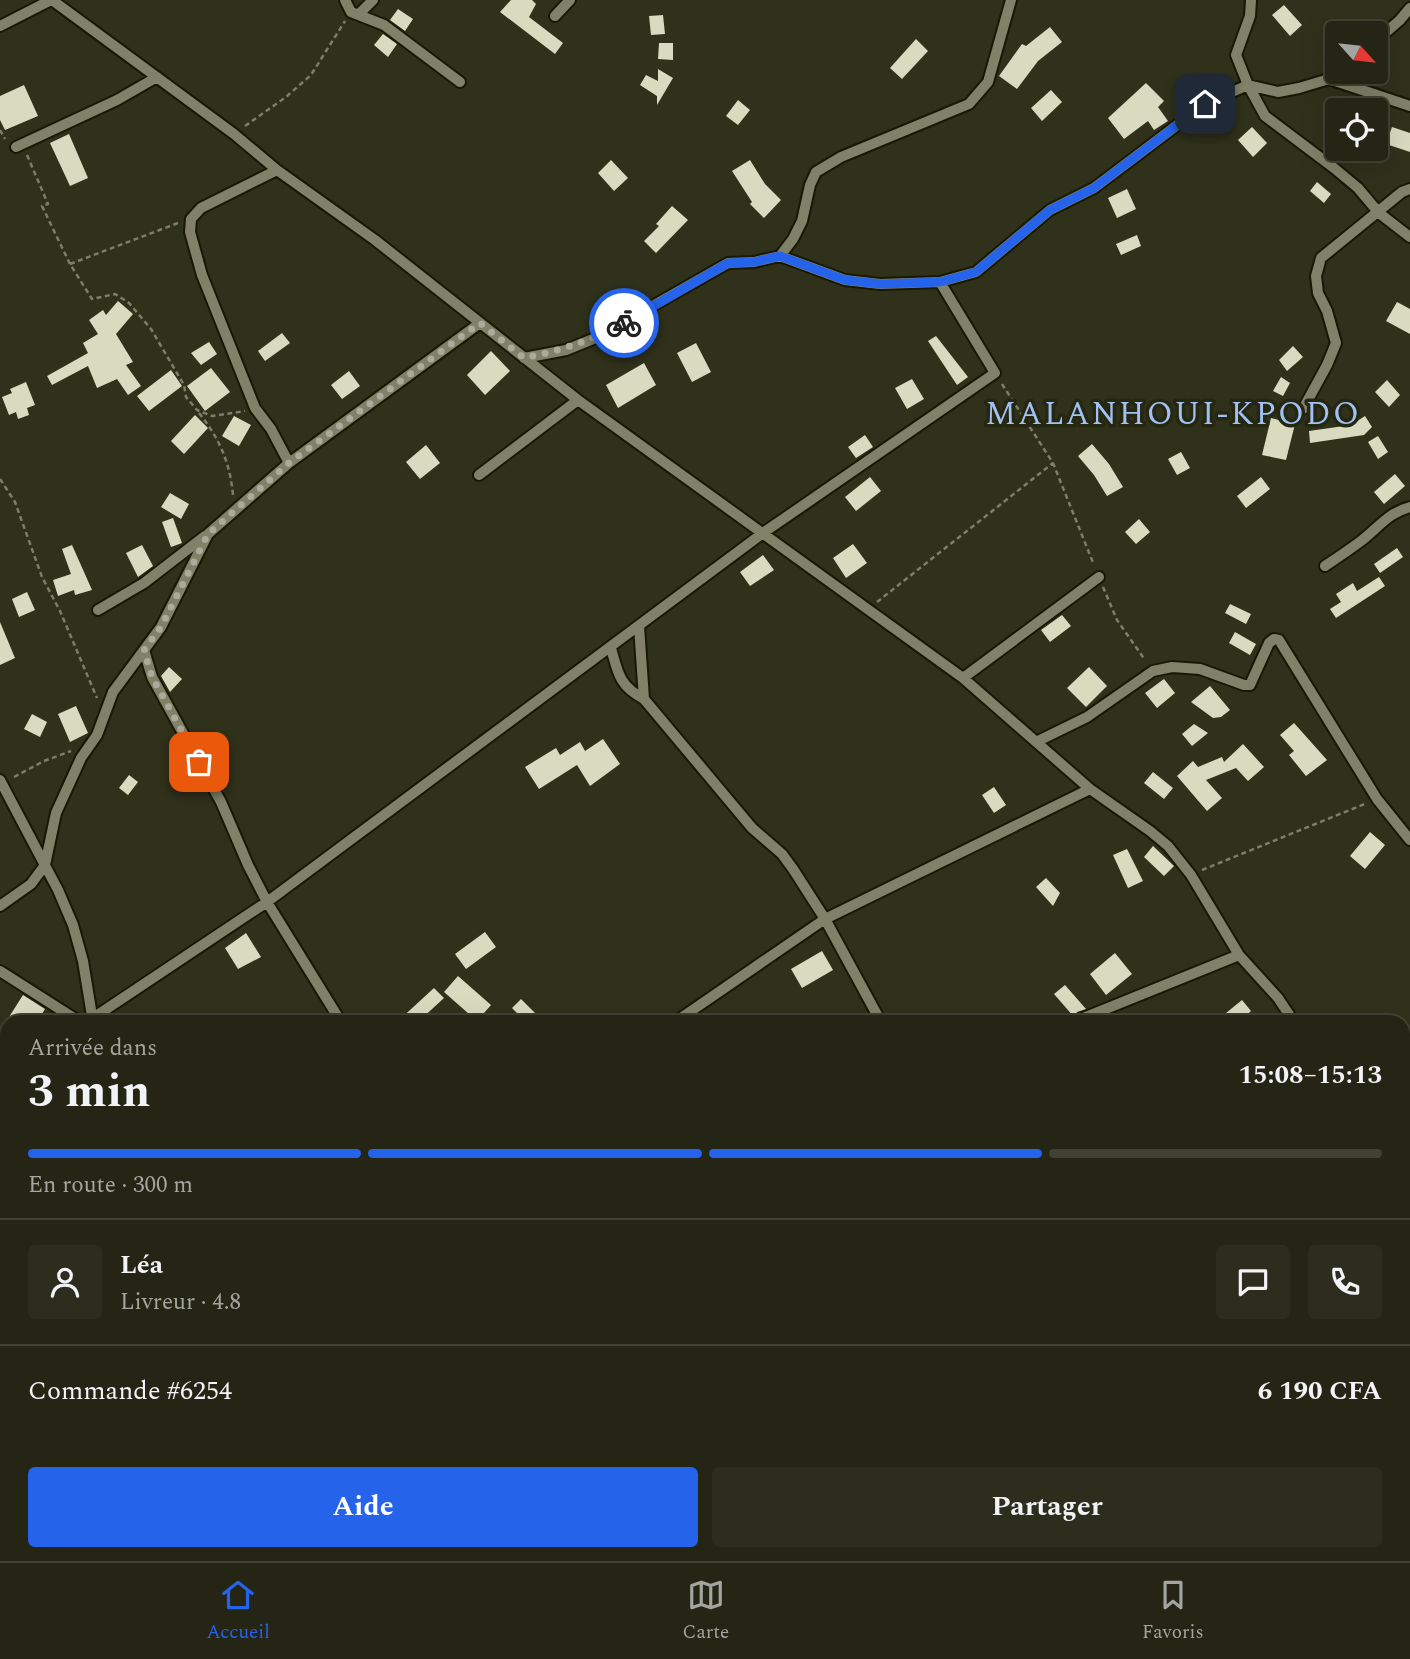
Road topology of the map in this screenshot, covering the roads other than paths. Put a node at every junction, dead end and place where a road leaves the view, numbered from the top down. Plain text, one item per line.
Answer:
1 (52, 0) edge
2 (345, 0) edge
3 (373, 0) edge
4 (570, 0) edge
5 (1011, 0) edge
6 (1251, 0) edge
7 (1410, 8) edge
8 (355, 13) junction
9 (555, 16) dead end
10 (0, 26) edge
11 (1388, 30) edge
12 (157, 77) junction
13 (1325, 78) edge
14 (460, 82) dead end
15 (1355, 84) edge
16 (1248, 85) junction
17 (1410, 106) edge
18 (16, 147) road end
19 (277, 170) junction
20 (1410, 189) edge
21 (1379, 213) junction
22 (1410, 237) edge
23 (780, 256) junction
24 (940, 282) junction
25 (480, 323) junction
26 (524, 358) junction
27 (578, 400) junction
28 (1303, 409) dead end
29 (289, 463) junction
30 (479, 475) dead end
31 (1410, 507) edge
32 (763, 533) junction
33 (208, 534) junction
34 (1325, 566) dead end
35 (1099, 577) road end
36 (98, 610) dead end
37 (639, 626) junction
38 (611, 648) junction
39 (144, 650) junction
40 (963, 678) junction
41 (644, 699) junction
42 (1038, 741) junction
43 (1, 782) edge
44 (1090, 789) junction
45 (1410, 840) edge
46 (44, 865) junction
47 (267, 902) junction
48 (0, 906) edge
49 (825, 919) junction
50 (1238, 955) junction
51 (0, 971) edge
52 (77, 1015) edge
53 (88, 1015) edge
54 (97, 1015) edge
55 (337, 1015) edge
56 (685, 1015) edge
57 (877, 1015) edge
58 (1092, 1015) edge
59 (1289, 1015) edge

1 - 10 street
1 - 12 street
2 - 8 street
3 - 8 street
4 - 9 street
5 - 23 street
6 - 16 street
7 - 11 street
8 - 14 street
12 - 18 street
12 - 19 street
13 - 16 street
15 - 17 street
16 - 21 street
16 - 24 street
19 - 25 street
19 - 29 street
20 - 21 street
21 - 22 street
21 - 28 street
23 - 24 street
23 - 26 street
24 - 32 street
25 - 26 street
25 - 29 street
26 - 27 street
27 - 30 street
27 - 32 street
29 - 33 street
31 - 34 street
32 - 37 street
32 - 40 street
33 - 36 street
33 - 39 street
35 - 40 street
37 - 38 street
37 - 41 street
38 - 41 street
38 - 47 street
39 - 46 street
39 - 47 street
40 - 42 street
41 - 49 street
42 - 44 street
42 - 45 street
43 - 46 street
44 - 49 street
44 - 50 street
46 - 48 street
46 - 53 street
47 - 54 street
47 - 55 street
49 - 56 street
49 - 57 street
50 - 58 street
50 - 59 street
51 - 52 street

